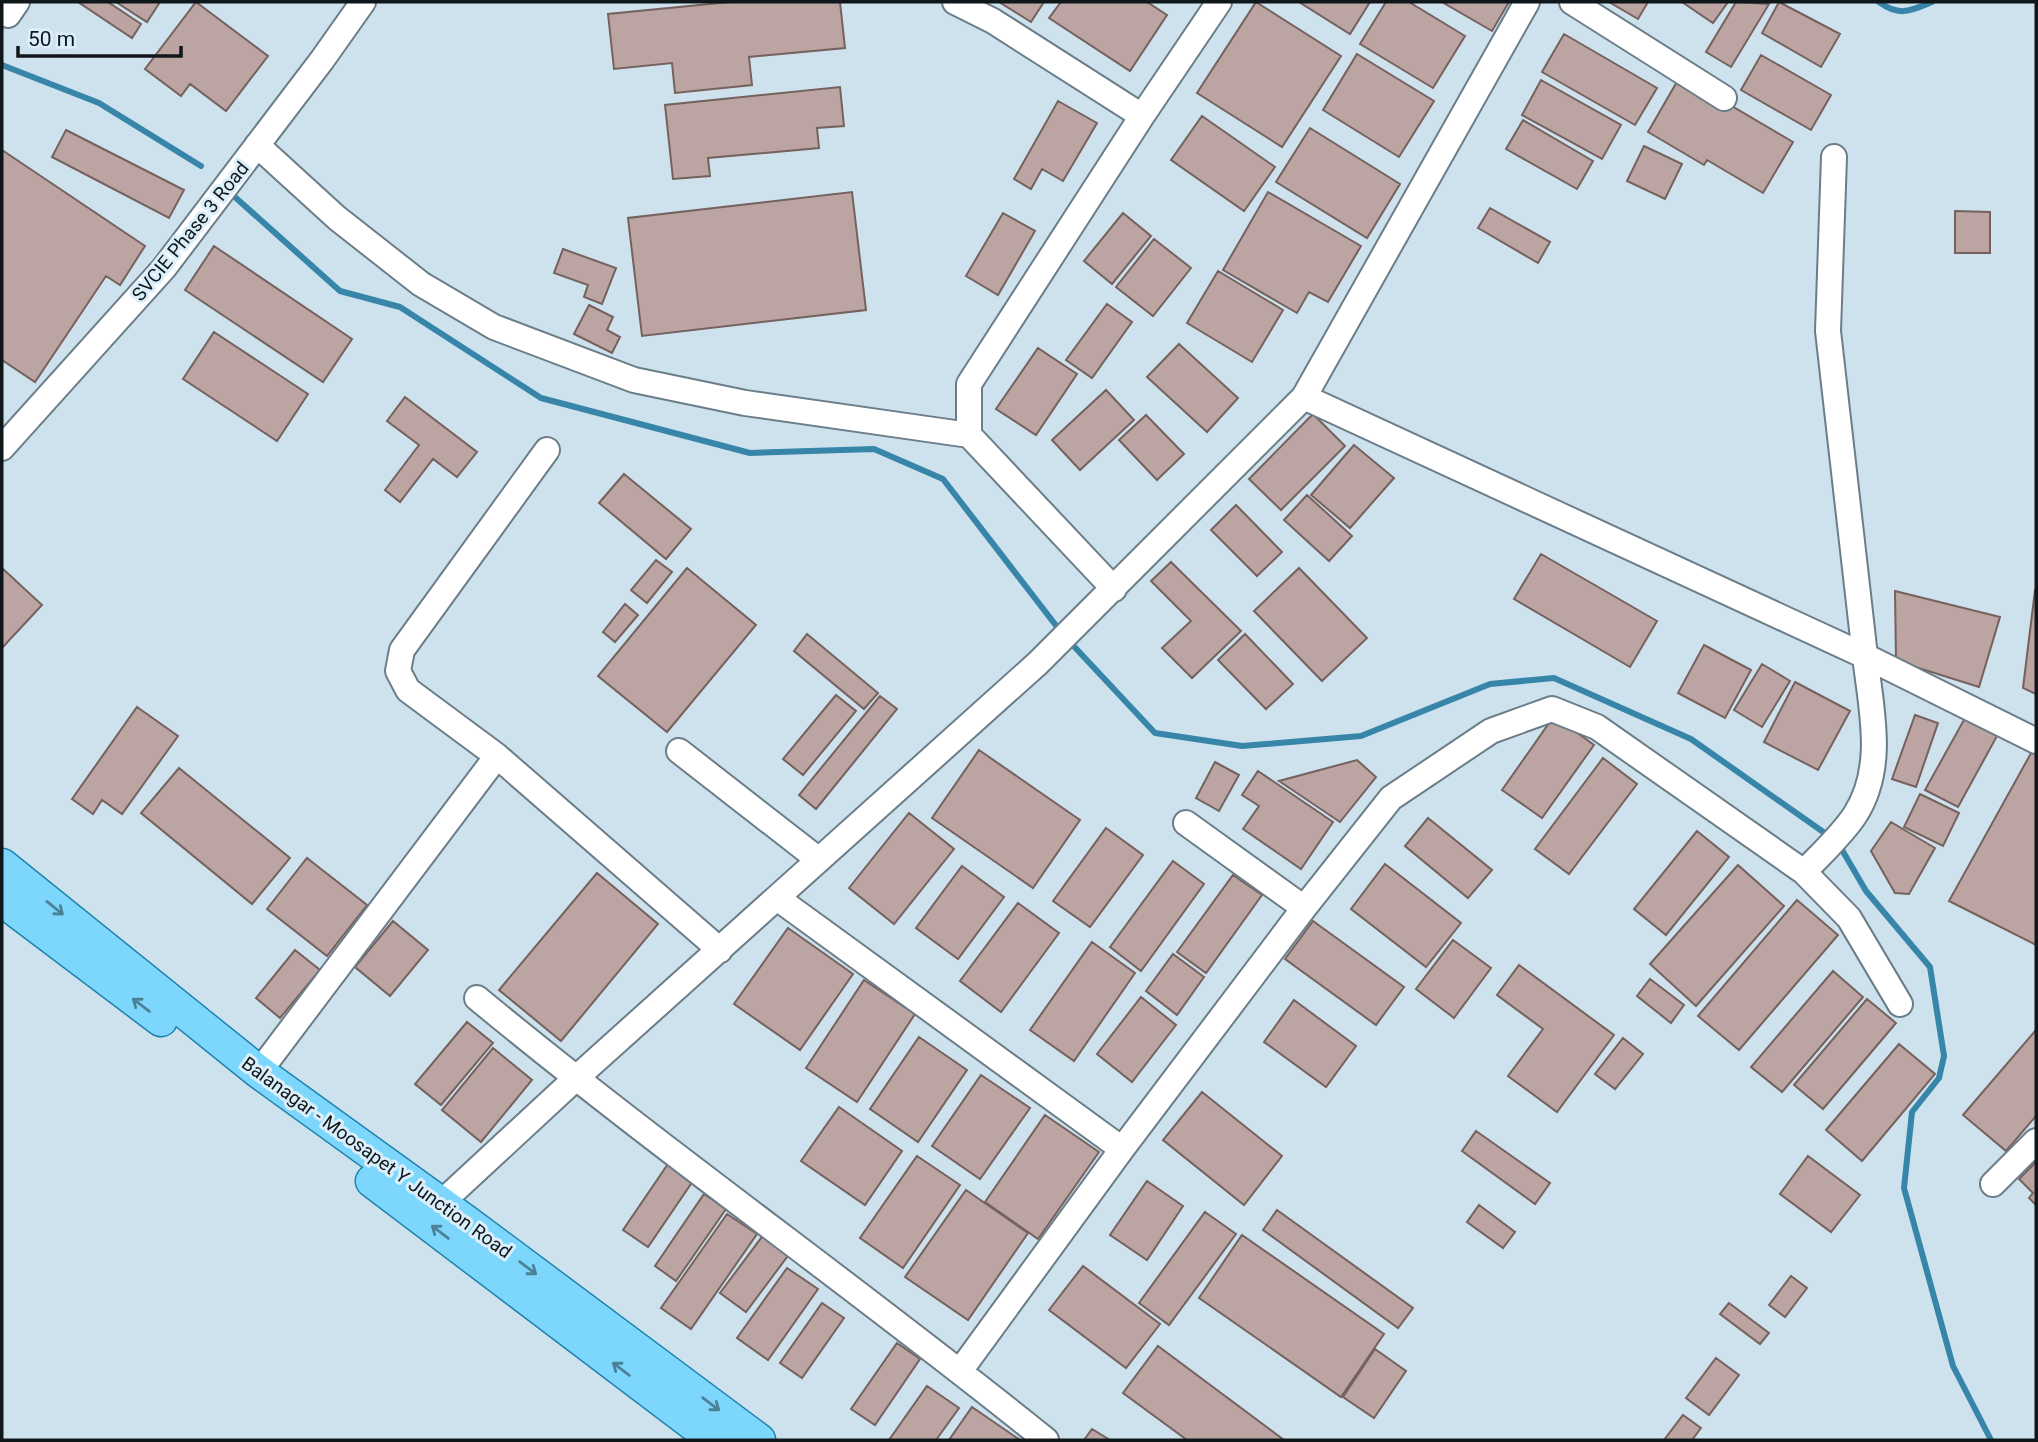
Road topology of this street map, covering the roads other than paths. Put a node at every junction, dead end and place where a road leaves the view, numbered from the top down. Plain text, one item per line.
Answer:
1 (363, 2) edge
2 (955, 2) edge
3 (1219, 2) edge
4 (1527, 2) edge
5 (1572, 2) edge
6 (1724, 98) dead end
7 (1142, 116) junction
8 (257, 145) junction
9 (1833, 157) dead end
10 (1304, 397) junction
11 (969, 435) junction
12 (2, 448) edge
13 (547, 450) dead end
14 (1114, 589) junction
15 (1865, 656) junction
16 (2036, 741) edge
17 (679, 751) dead end
18 (497, 756) junction
19 (1186, 823) dead end
20 (819, 860) junction
21 (2, 866) edge
22 (1804, 872) junction
23 (777, 898) junction
24 (2, 900) edge
25 (1304, 908) junction
26 (720, 950) junction
27 (477, 998) dead end
28 (1900, 1004) dead end
29 (259, 1072) junction
30 (575, 1079) junction
31 (2036, 1141) edge
32 (1122, 1149) junction
33 (1993, 1184) dead end
34 (440, 1204) junction
35 (960, 1371) junction
36 (714, 1440) edge
37 (759, 1440) edge
38 (1046, 1440) edge

1 - 8 street, SVCIE Phase 3 Road
2 - 7 street
3 - 7 street
4 - 10 street
5 - 6 street
7 - 11 street
8 - 11 street
8 - 12 street, SVCIE Phase 3 Road
9 - 15 street
10 - 14 street
10 - 15 street
11 - 14 street
13 - 18 street
14 - 20 street
15 - 16 street
15 - 22 street
17 - 20 street
18 - 26 street
18 - 29 street
19 - 25 street
20 - 23 street
21 -> 29 main road, Balanagar - Moosapet Y Junction Road
22 - 25 street
22 - 28 street
23 - 26 street
23 - 32 street
36 -> 24 main road
25 - 32 street
26 - 30 street
27 - 30 street
29 - 34 main road, Balanagar - Moosapet Y Junction Road
30 - 34 street
30 - 35 street
31 - 33 street
32 - 35 street
34 -> 37 main road, Balanagar - Moosapet Y Junction Road
35 - 38 street

